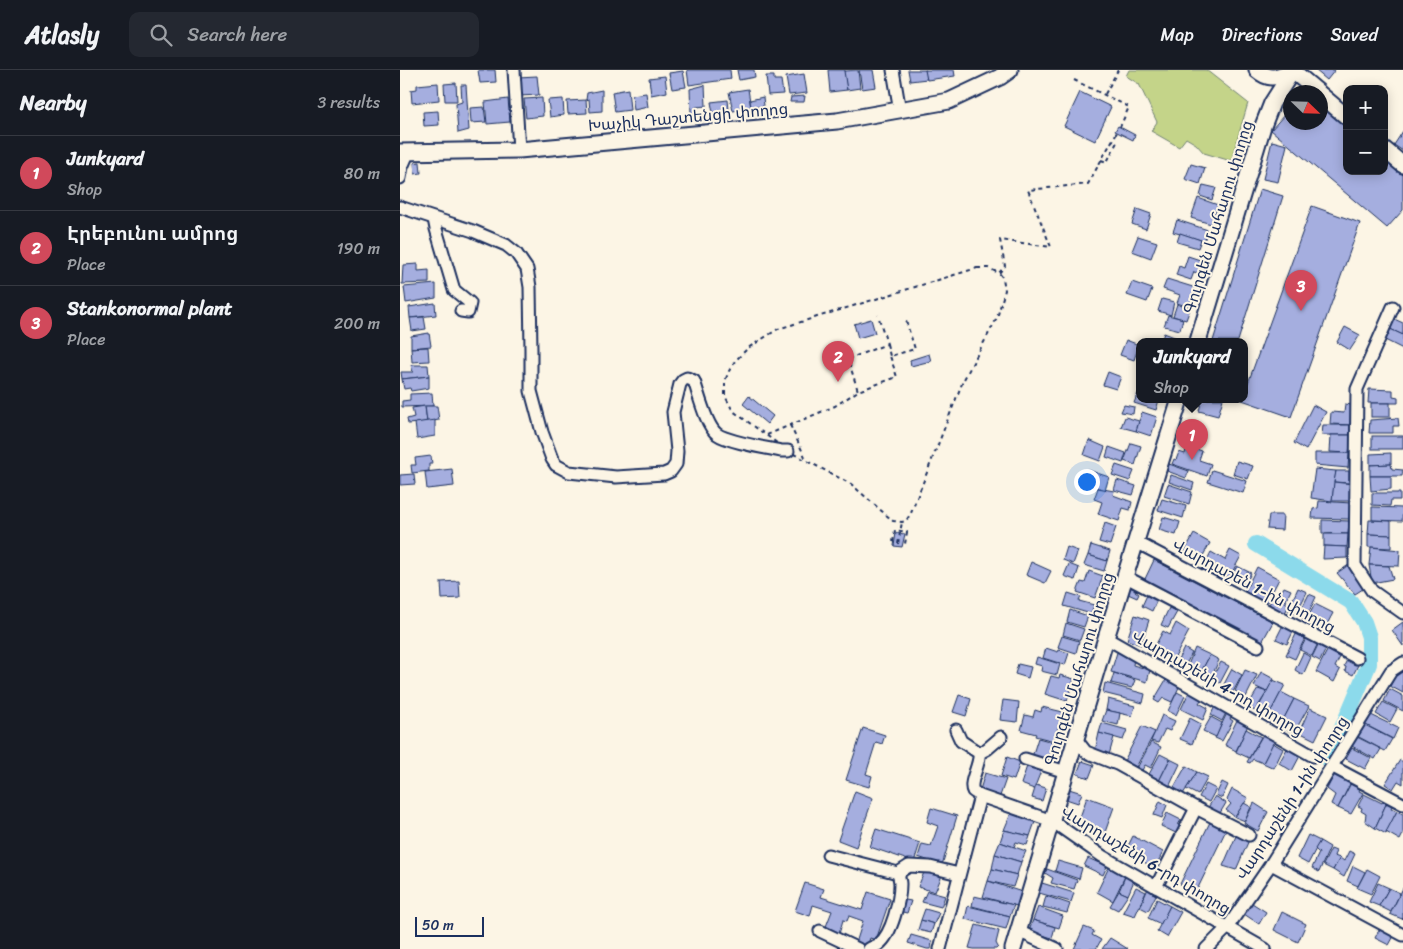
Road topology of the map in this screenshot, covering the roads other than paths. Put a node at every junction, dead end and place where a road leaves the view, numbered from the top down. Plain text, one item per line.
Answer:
1 (514, 70) edge
2 (893, 70) edge
3 (1000, 70) edge
4 (1010, 70) edge
5 (1292, 70) edge
6 (1260, 72) edge
7 (1309, 85) edge
8 (974, 89) junction
9 (1328, 101) edge
10 (1272, 103) junction
11 (900, 111) junction
12 (1343, 114) edge
13 (519, 150) junction
14 (405, 152) edge
15 (1388, 152) edge
16 (1403, 165) edge
17 (400, 178) edge
18 (400, 208) edge
19 (434, 219) junction
20 (1393, 306) dead end
21 (461, 312) dead end
22 (1199, 338) edge
23 (1179, 403) edge
24 (788, 451) road end
25 (1136, 542) junction
26 (1126, 577) junction
27 (1403, 613) edge
28 (1106, 638) junction
29 (1258, 646) dead end
30 (1357, 658) dead end
31 (1403, 663) edge
32 (956, 730) dead end
33 (1001, 737) dead end
34 (1076, 739) junction
35 (979, 753) junction
36 (1313, 756) dead end
37 (1025, 759) dead end
38 (1333, 767) junction
39 (1066, 772) junction
40 (980, 796) junction
41 (1403, 804) edge
42 (1196, 808) junction
43 (1052, 821) junction
44 (1249, 835) dead end
45 (828, 855) dead end
46 (1271, 864) junction
47 (898, 873) junction
48 (959, 874) junction
49 (1156, 887) junction
50 (1227, 928) junction
51 (820, 930) dead end
52 (1018, 931) junction
53 (1403, 935) edge
54 (858, 949) edge
55 (869, 949) edge
56 (940, 949) edge
57 (1013, 949) edge
58 (1057, 949) edge
59 (1206, 949) edge
60 (1264, 949) edge

1 - 13 street
2 - 11 street
3 - 8 main road, Խաչիկ Դաշտենցի փողոց
4 - 8 main road, Խաչիկ Դաշտենցի փողոց
5 - 6 main road
5 - 7 main road
5 - 10 main road, Գուրգեն Մահարու փողոց
6 - 10 main road
8 - 11 main road, Խաչիկ Դաշտենցի փողոց
9 - 12 main road
10 - 22 main road, Գուրգեն Մահարու փողոց
11 - 13 main road, Խաչիկ Դաշտենցի փողոց
13 - 14 main road, Խաչիկ Դաշտենցի փողոց
14 - 17 street
15 - 16 main road
18 - 19 street
19 - 21 street
19 - 24 street
20 - 27 street
23 - 25 main road, Գուրգեն Մահարու փողոց
25 - 26 main road, Գուրգեն Մահարու փողոց
25 - 30 street, Վարդաշեն 1-ին փողոց
26 - 28 main road, Գուրգեն Մահարու փողոց
26 - 29 street
28 - 34 main road, Գուրգեն Մահարու փողոց
28 - 36 street, Վարդաշենի 4-րդ փողոց
31 - 38 street, Վարդաշենի 1-ին փողոց
32 - 35 street
33 - 35 street
34 - 39 main road, Գուրգեն Մահարու փողոց
34 - 42 street
35 - 40 street
37 - 39 street
38 - 41 street
38 - 46 street, Վարդաշենի 1-ին փողոց
39 - 43 main road, Գուրգեն Մահարու փողոց
40 - 43 street, Վարդաշենի 6-րդ փողոց
40 - 48 street
42 - 44 street
42 - 49 street
43 - 49 street, Վարդաշենի 6-րդ փողոց
43 - 52 main road, Գուրգեն Մահարու փողոց
45 - 47 street
46 - 50 street, Վարդաշենի 1-ին փողոց
46 - 53 street
47 - 48 street
47 - 55 street
48 - 56 street
49 - 50 street, Վարդաշենի 6-րդ փողոց
50 - 59 street, Վարդաշենի 1-ին փողոց
50 - 60 street, Վարդաշենի 6-րդ փողոց
51 - 54 street
52 - 57 main road, Գուրգեն Մահարու փողոց
52 - 58 street

